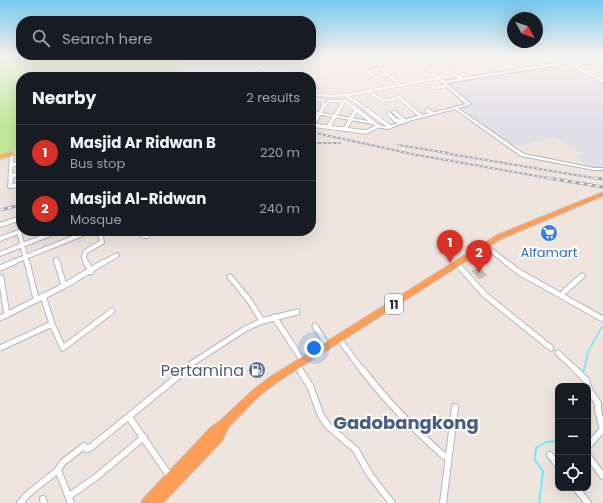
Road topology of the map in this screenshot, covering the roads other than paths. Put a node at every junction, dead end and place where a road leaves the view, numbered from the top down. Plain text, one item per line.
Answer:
1 (394, 79) edge
2 (428, 79) edge
3 (440, 79) edge
4 (458, 79) edge
5 (443, 82) junction
6 (399, 84) junction
7 (432, 86) dead end
8 (447, 86) junction
9 (368, 90) junction
10 (316, 95) edge
11 (347, 96) junction
12 (316, 100) edge
13 (344, 101) junction
14 (456, 108) junction
15 (356, 110) junction
16 (427, 110) dead end
17 (394, 112) dead end
18 (316, 113) edge
19 (319, 113) junction
20 (431, 113) junction
21 (389, 114) dead end
22 (334, 116) junction
23 (421, 116) junction
24 (316, 117) edge
25 (351, 119) junction
26 (404, 122) junction
27 (374, 123) junction
28 (316, 125) edge
29 (378, 126) junction
30 (328, 127) junction
31 (390, 127) junction
32 (345, 129) junction
33 (16, 153) edge
34 (12, 154) junction
35 (0, 157) edge
36 (16, 164) edge
37 (12, 165) junction
38 (603, 170) edge
39 (16, 175) edge
40 (12, 176) junction
41 (16, 186) edge
42 (603, 194) edge
43 (16, 220) edge
44 (0, 226) edge
45 (16, 233) edge
46 (21, 236) edge
47 (45, 236) edge
48 (78, 236) edge
49 (100, 236) edge
50 (0, 239) edge
51 (22, 245) junction
52 (488, 248) junction
53 (0, 254) edge
54 (118, 255) dead end
55 (26, 258) junction
56 (56, 260) dead end
57 (457, 264) junction
58 (0, 268) edge
59 (91, 272) junction
60 (582, 276) dead end
61 (230, 277) dead end
62 (2, 278) dead end
63 (64, 286) junction
64 (564, 292) junction
65 (43, 296) junction
66 (36, 299) junction
67 (112, 311) dead end
68 (297, 312) dead end
69 (7, 315) junction
70 (603, 315) edge
71 (274, 317) junction
72 (0, 318) edge
73 (603, 319) edge
74 (262, 321) junction
75 (52, 324) junction
76 (315, 326) dead end
77 (339, 339) junction
78 (328, 346) junction
79 (0, 348) edge
80 (551, 348) dead end
81 (558, 353) dead end
82 (300, 363) junction
83 (455, 407) dead end
84 (129, 417) junction
85 (225, 424) junction
86 (603, 430) edge
87 (144, 437) junction
88 (591, 443) edge
89 (550, 455) dead end
90 (448, 456) junction
91 (591, 460) edge
92 (555, 461) edge
93 (58, 470) junction
94 (603, 476) edge
95 (171, 478) junction
96 (578, 491) edge
97 (69, 496) junction
98 (20, 503) edge
99 (71, 503) edge
100 (147, 503) edge
101 (155, 503) edge
102 (392, 503) edge
103 (443, 503) edge
104 (588, 503) edge

1 - 6 street
2 - 6 street
3 - 5 street
4 - 5 street
5 - 8 street
6 - 9 street
7 - 8 street
8 - 14 street
9 - 11 street
9 - 23 street
10 - 11 street
11 - 31 street
12 - 19 street
13 - 15 street
13 - 19 street
13 - 22 street
14 - 20 main road
14 - 38 main road
15 - 25 street
15 - 27 street
16 - 20 street
17 - 26 street
18 - 19 main road
19 - 22 main road
19 - 24 street
20 - 23 main road
21 - 26 street
22 - 25 main road
22 - 30 street
23 - 26 main road
25 - 27 main road
25 - 32 street
26 - 31 main road
27 - 29 main road
28 - 30 street
29 - 31 main road
29 - 32 street
30 - 32 street
33 - 34 main road
34 - 35 main road
34 - 37 street
36 - 37 street
37 - 40 street
39 - 40 street
40 - 41 street
42 - 52 highway, 11
43 - 44 street
45 - 50 street
46 - 51 street
47 - 51 street
48 - 55 street
49 - 59 street
51 - 53 street
51 - 55 street
52 - 57 highway, 11
52 - 64 street
52 - 73 street
54 - 59 street
55 - 58 street
55 - 66 street
56 - 63 street
57 - 77 highway, 11
57 - 80 street
59 - 63 street
60 - 64 street
61 - 74 street
62 - 69 street
63 - 65 street
64 - 70 street
65 - 66 street
65 - 75 street
66 - 69 street
67 - 75 street
68 - 71 street
69 - 72 street
71 - 74 street
71 - 82 street
74 - 84 street
75 - 79 street
76 - 78 street
77 - 78 highway, 11
77 - 90 street
78 - 82 highway, 11
81 - 86 street
82 - 85 highway, 11
82 - 102 street
83 - 90 street
84 - 87 street
84 - 93 street
85 - 95 highway, 11
85 - 101 highway, 11
86 - 88 street
87 - 95 street
87 - 97 street
89 - 92 street
90 - 103 street
91 - 94 street
93 - 97 street
93 - 98 street
95 - 100 highway, 11
96 - 104 street
97 - 99 street

